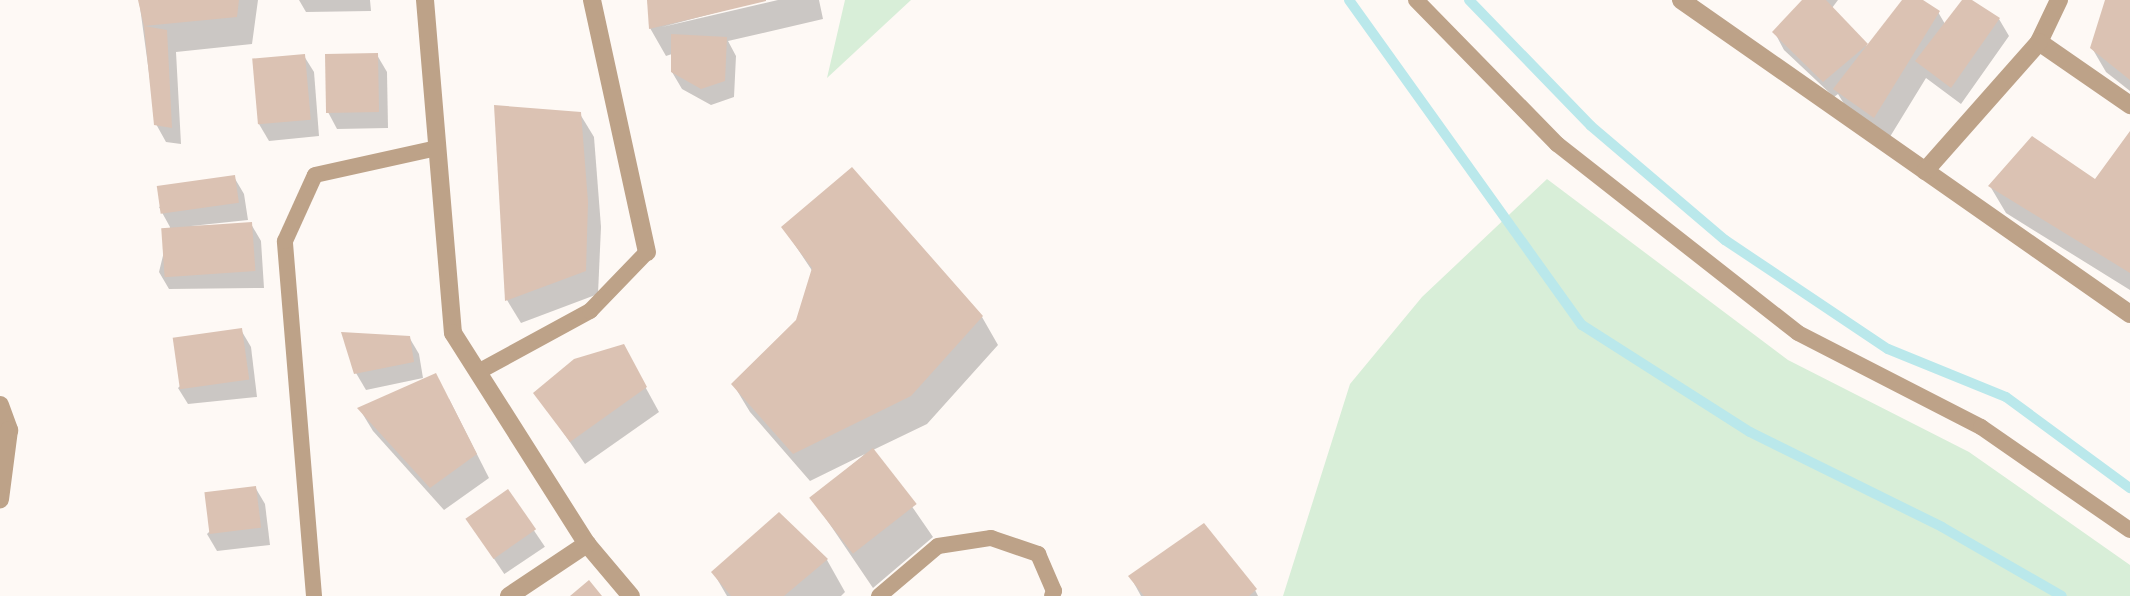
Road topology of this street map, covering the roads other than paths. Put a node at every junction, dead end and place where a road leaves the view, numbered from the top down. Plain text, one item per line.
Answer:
1 (425, 0) edge
2 (592, 0) edge
3 (1416, 0) edge
4 (1681, 0) edge
5 (2059, 0) edge
6 (2039, 42) junction
7 (2130, 104) edge
8 (438, 148) junction
9 (1925, 171) junction
10 (647, 252) joint
11 (2130, 314) edge
12 (478, 372) junction
13 (0, 405) edge
14 (0, 499) edge
15 (2130, 530) edge
16 (587, 544) junction
17 (314, 596) edge
18 (509, 596) edge
19 (631, 596) edge
20 (879, 596) edge
21 (1052, 596) edge

1 - 8 street
2 - 10 street
3 - 15 lane
4 - 9 street
5 - 6 street
6 - 7 street
6 - 9 street
8 - 12 street
8 - 17 lane
9 - 11 street
10 - 12 lane
12 - 16 street
13 - 14 street
16 - 18 street
16 - 19 street
20 - 21 lane

